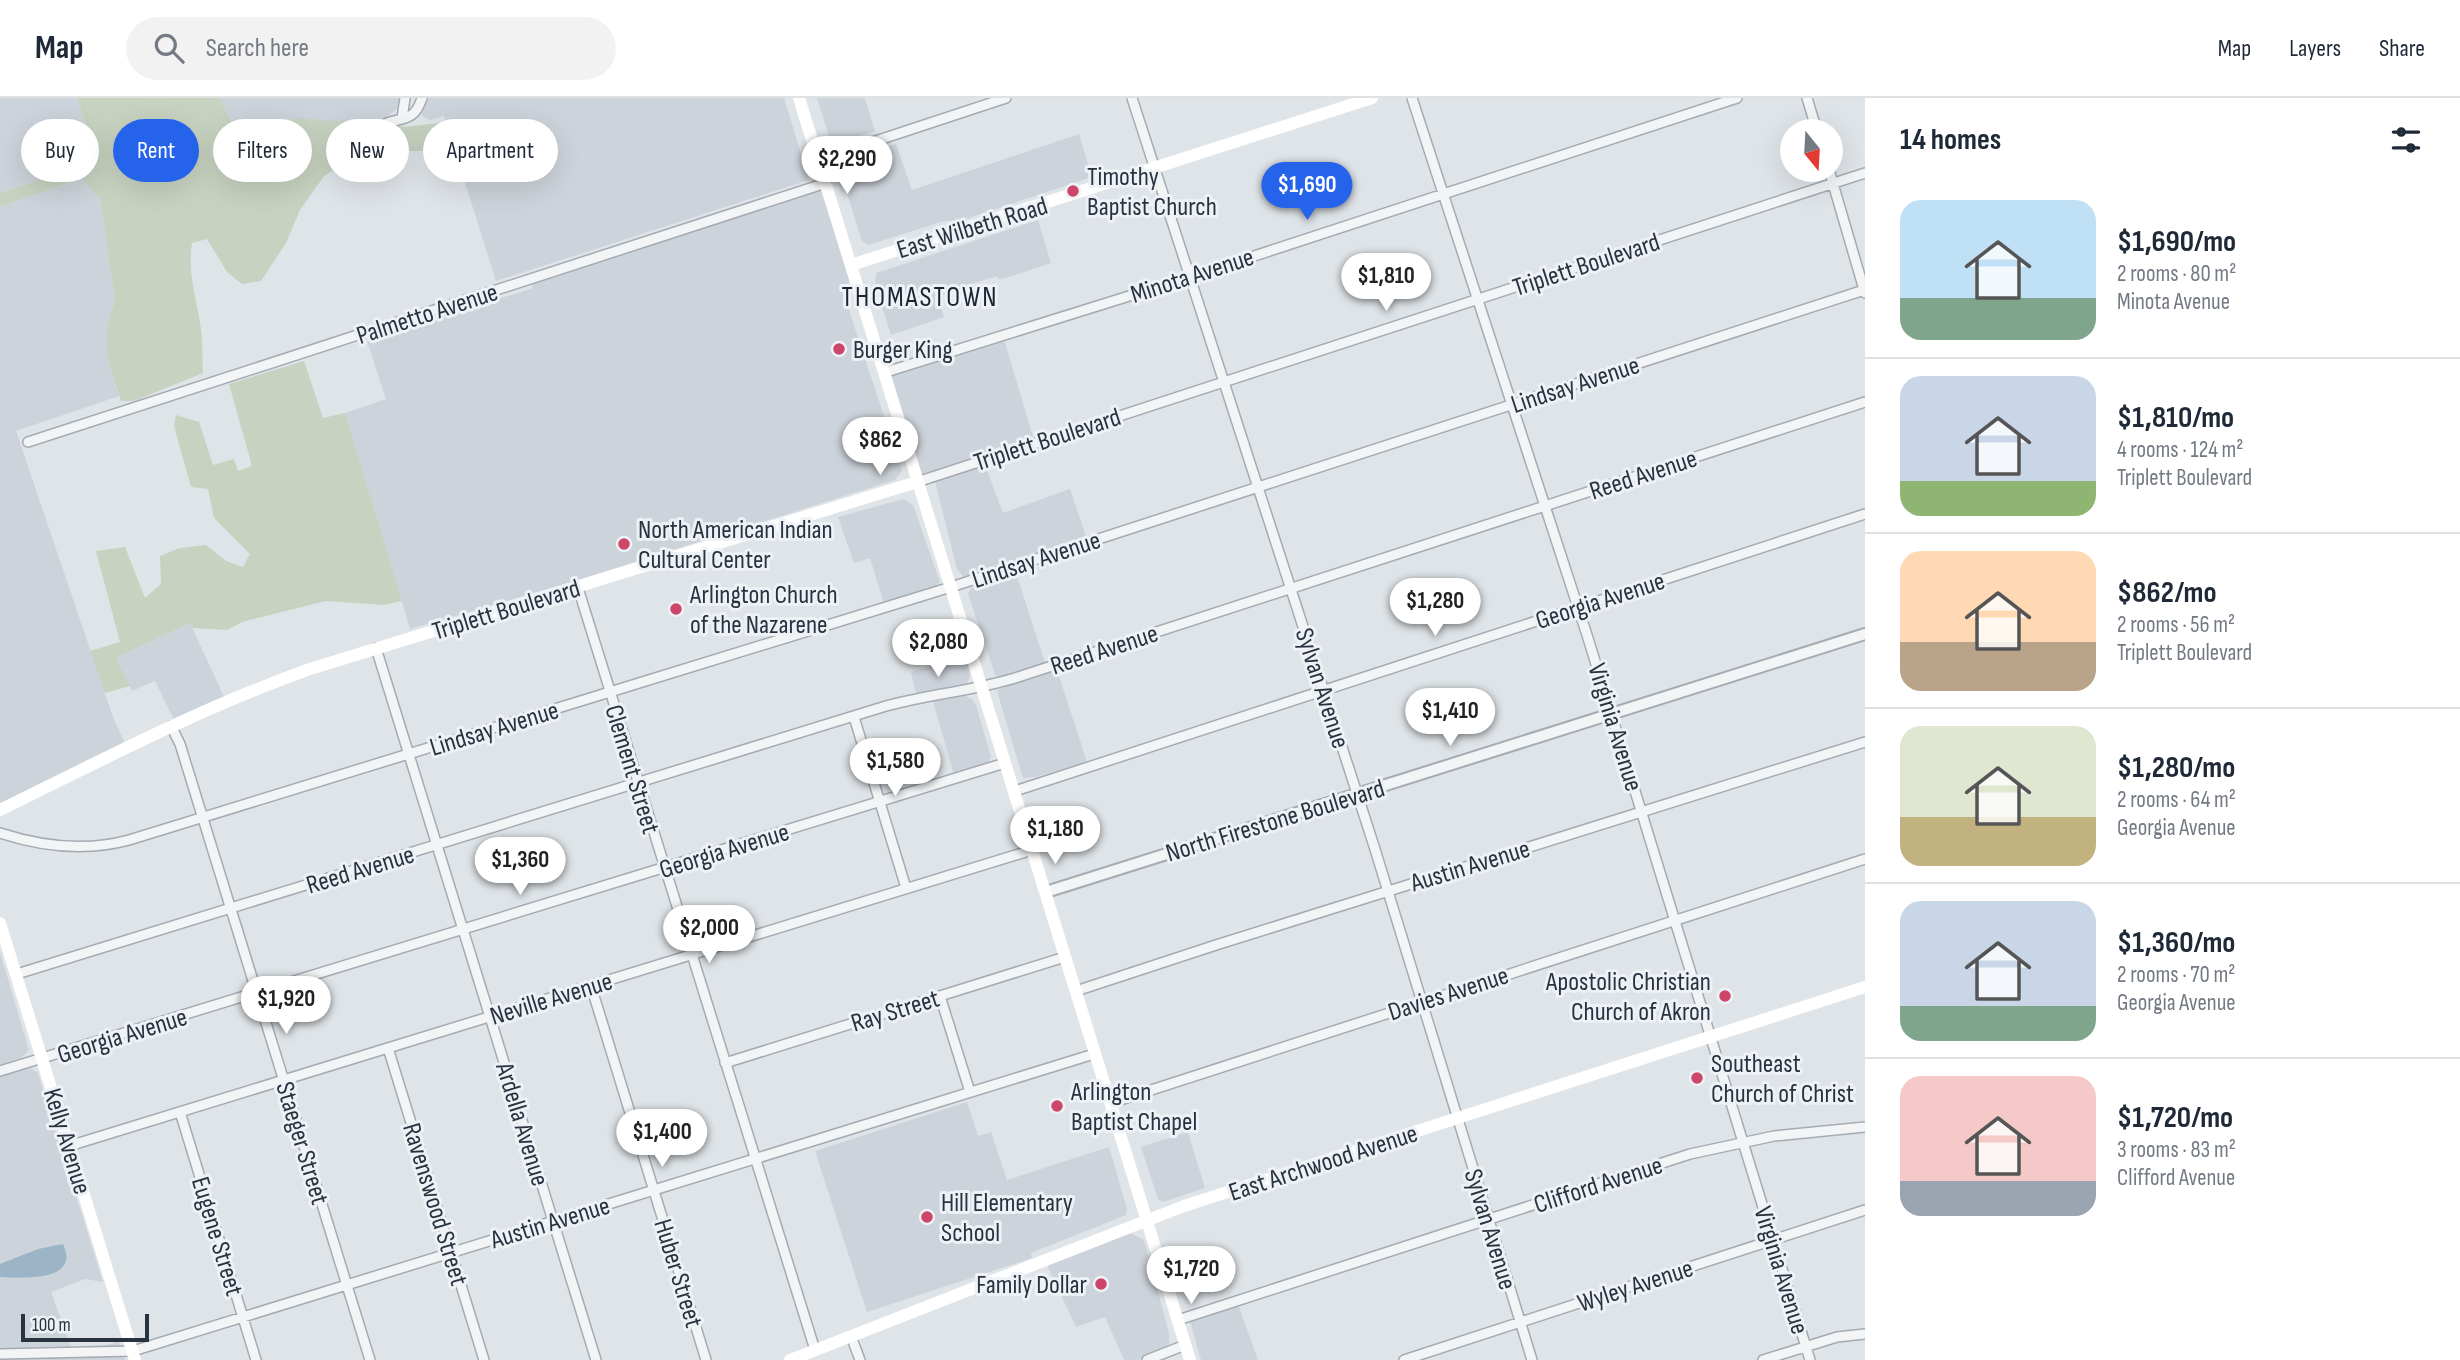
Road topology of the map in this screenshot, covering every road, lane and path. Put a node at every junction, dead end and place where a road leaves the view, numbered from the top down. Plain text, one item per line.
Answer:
1 (405, 98) edge
2 (422, 98) edge
3 (799, 98) edge
4 (1006, 98) edge
5 (1132, 98) edge
6 (1372, 98) edge
7 (1412, 98) edge
8 (1737, 98) edge
9 (1807, 98) edge
10 (402, 118) junction
11 (398, 119) edge
12 (1813, 119) edge
13 (818, 159) junction
14 (1154, 169) junction
15 (1865, 173) edge
16 (826, 183) junction
17 (1832, 183) junction
18 (1443, 194) junction
19 (852, 265) junction
20 (1190, 277) junction
21 (1865, 292) edge
22 (1478, 300) junction
23 (886, 372) junction
24 (1224, 382) junction
25 (1865, 402) edge
26 (1511, 404) junction
27 (28, 442) dead end
28 (917, 482) junction
29 (1258, 487) junction
30 (1545, 506) junction
31 (1865, 514) edge
32 (951, 587) junction
33 (578, 588) junction
34 (1291, 589) junction
35 (1578, 607) junction
36 (1865, 635) edge
37 (376, 648) junction
38 (981, 688) junction
39 (1325, 690) junction
40 (610, 692) junction
41 (1612, 714) junction
42 (854, 717) junction
43 (171, 726) junction
44 (1865, 742) edge
45 (408, 755) junction
46 (1005, 763) junction
47 (638, 783) junction
48 (1014, 791) junction
49 (1357, 794) junction
50 (881, 801) junction
51 (0, 810) edge
52 (1642, 812) junction
53 (202, 818) junction
54 (0, 833) edge
55 (436, 845) junction
56 (1032, 850) junction
57 (1865, 859) edge
58 (664, 868) junction
59 (906, 888) junction
60 (1388, 891) junction
61 (1046, 892) junction
62 (231, 909) junction
63 (1675, 921) junction
64 (0, 923) edge
65 (462, 930) junction
66 (691, 955) junction
67 (1065, 957) junction
68 (17, 974) junction
69 (591, 986) junction
70 (1865, 987) edge
71 (1076, 991) junction
72 (257, 993) junction
73 (940, 996) junction
74 (1421, 1002) junction
75 (490, 1017) junction
76 (1710, 1038) junction
77 (387, 1048) junction
78 (1094, 1054) junction
79 (43, 1059) junction
80 (724, 1063) junction
81 (0, 1071) edge
82 (284, 1080) junction
83 (970, 1092) junction
84 (1111, 1103) junction
85 (180, 1112) junction
86 (1457, 1118) junction
87 (1865, 1127) edge
88 (1742, 1141) junction
89 (69, 1146) junction
90 (754, 1159) junction
91 (653, 1190) junction
92 (1865, 1210) edge
93 (1146, 1220) junction
94 (1488, 1220) junction
95 (553, 1221) junction
96 (1773, 1240) junction
97 (451, 1252) junction
98 (347, 1286) junction
99 (243, 1318) junction
100 (1178, 1320) junction
101 (1519, 1322) junction
102 (1865, 1334) edge
103 (851, 1336) junction
104 (1185, 1345) junction
105 (1805, 1346) junction
106 (815, 1350) junction
107 (0, 1353) edge
108 (134, 1355) edge
109 (256, 1360) edge
110 (370, 1360) edge
111 (484, 1360) edge
112 (596, 1360) edge
113 (706, 1360) edge
114 (790, 1360) edge
115 (860, 1360) edge
116 (1147, 1360) edge
117 (1190, 1360) edge
118 (1404, 1360) edge
119 (1532, 1360) edge
120 (1763, 1360) edge
121 (1810, 1360) edge

1 - 10 street
2 - 10 street
3 - 13 main road
4 - 13 street
5 - 14 street, Sylvan Avenue
6 - 14 main road, East Wilbeth Road
7 - 18 street, Virginia Avenue
8 - 18 street, Minota Avenue
9 - 12 street
10 - 11 street
13 - 16 main road
14 - 19 main road, East Wilbeth Road
14 - 20 street, Sylvan Avenue
15 - 17 street, Triplett Boulevard
16 - 19 main road
16 - 27 street, Palmetto Avenue
17 - 21 street
17 - 22 street, Triplett Boulevard
18 - 20 street, Minota Avenue
18 - 22 street, Virginia Avenue
19 - 23 main road
20 - 23 street, Minota Avenue
20 - 24 street, Sylvan Avenue
21 - 26 street, Lindsay Avenue
22 - 24 street, Triplett Boulevard
22 - 26 street, Virginia Avenue
23 - 28 main road
24 - 28 street, Triplett Boulevard
24 - 29 street, Sylvan Avenue
25 - 30 street, Reed Avenue
26 - 29 street, Lindsay Avenue
26 - 30 street, Virginia Avenue
28 - 32 main road
28 - 33 main road, Triplett Boulevard
29 - 32 street, Lindsay Avenue
29 - 34 street, Sylvan Avenue
30 - 34 street, Reed Avenue
30 - 35 street, Virginia Avenue
31 - 35 street, Georgia Avenue
32 - 38 main road
32 - 40 street, Lindsay Avenue
33 - 37 main road, Triplett Boulevard
33 - 40 street, Clement Street
34 - 38 street, Reed Avenue
34 - 39 street, Sylvan Avenue
35 - 39 street, Georgia Avenue
35 - 41 street, Virginia Avenue
36 - 41 street, North Firestone Boulevard
37 - 43 main road, Triplett Boulevard
37 - 45 street, Ardella Avenue
38 - 42 street, Reed Avenue
38 - 46 main road
39 - 48 street, Georgia Avenue
39 - 49 street, Sylvan Avenue
40 - 45 street, Lindsay Avenue
40 - 47 street, Clement Street
41 - 49 street, North Firestone Boulevard
41 - 52 street, Virginia Avenue
42 - 47 street, Reed Avenue
42 - 50 street
43 - 51 main road, Triplett Boulevard
43 - 53 street, Staeger Street
44 - 52 street, Austin Avenue
45 - 53 street, Lindsay Avenue
45 - 55 street, Ardella Avenue
46 - 48 main road
46 - 50 street, Georgia Avenue
47 - 55 street, Reed Avenue
47 - 58 street, Clement Street
48 - 56 main road
49 - 60 street, Sylvan Avenue
49 - 61 street, North Firestone Boulevard
50 - 58 street, Georgia Avenue
50 - 59 street
52 - 60 street, Austin Avenue
52 - 63 street, Virginia Avenue
53 - 54 street, Lindsay Avenue
53 - 62 street, Staeger Street
55 - 62 street, Reed Avenue
55 - 65 street, Ardella Avenue
56 - 59 street, Neville Avenue
56 - 61 main road
57 - 63 street, Davies Avenue
58 - 65 street, Georgia Avenue
58 - 66 street, Clement Street
59 - 66 street, Neville Avenue
60 - 71 street, Austin Avenue
60 - 74 street, Sylvan Avenue
61 - 67 main road
62 - 68 street, Reed Avenue
62 - 72 street, Staeger Street
63 - 74 street, Davies Avenue
63 - 76 street, Virginia Avenue
64 - 68 main road, Kelly Avenue
65 - 72 street, Georgia Avenue
65 - 75 street, Ardella Avenue
66 - 69 street, Neville Avenue
66 - 80 street, Clement Street
67 - 71 main road
67 - 73 street, Ray Street
68 - 79 main road, Kelly Avenue
69 - 75 street, Neville Avenue
69 - 91 street, Huber Street
70 - 76 main road, East Archwood Avenue
71 - 78 main road
72 - 79 street, Georgia Avenue
72 - 82 street, Staeger Street
73 - 80 street, Ray Street
73 - 83 street
74 - 84 street, Davies Avenue
74 - 86 street, Sylvan Avenue
75 - 77 street, Neville Avenue
75 - 95 street, Ardella Avenue
76 - 86 main road, East Archwood Avenue
76 - 88 street, Virginia Avenue
77 - 82 street, Neville Avenue
77 - 97 street, Ravenswood Street
78 - 83 street, Austin Avenue
78 - 84 main road
79 - 81 street, Georgia Avenue
79 - 89 main road, Kelly Avenue
80 - 90 street, Clement Street
82 - 85 street, Neville Avenue
82 - 98 street, Staeger Street
83 - 90 street, Austin Avenue
84 - 93 main road
85 - 89 street, Neville Avenue
85 - 99 street, Eugene Street
86 - 93 main road, East Archwood Avenue
86 - 94 street, Sylvan Avenue
87 - 88 street, Clifford Avenue
88 - 94 street, Clifford Avenue
88 - 96 street, Virginia Avenue
89 - 108 main road, Kelly Avenue
90 - 91 street, Austin Avenue
90 - 106 street, Clement Street
91 - 95 street, Austin Avenue
91 - 113 street, Huber Street
92 - 96 street, Wyley Avenue
93 - 100 main road
93 - 103 main road, East Archwood Avenue
94 - 100 street, Clifford Avenue
94 - 101 street, Sylvan Avenue
95 - 97 street, Austin Avenue
95 - 112 street, Ardella Avenue
96 - 101 street, Wyley Avenue
96 - 105 street, Virginia Avenue
97 - 98 street, Austin Avenue
97 - 111 street, Ravenswood Street
98 - 99 street, Austin Avenue
98 - 110 street, Staeger Street
99 - 108 street, Austin Avenue
99 - 109 street, Eugene Street
100 - 104 main road
101 - 118 street, Wyley Avenue
101 - 119 street, Sylvan Avenue
102 - 105 street
103 - 106 main road, East Archwood Avenue
103 - 115 street
104 - 116 street
104 - 117 main road
105 - 120 street
105 - 121 street, Virginia Avenue
106 - 114 main road, East Archwood Avenue
107 - 108 street, Austin Avenue

